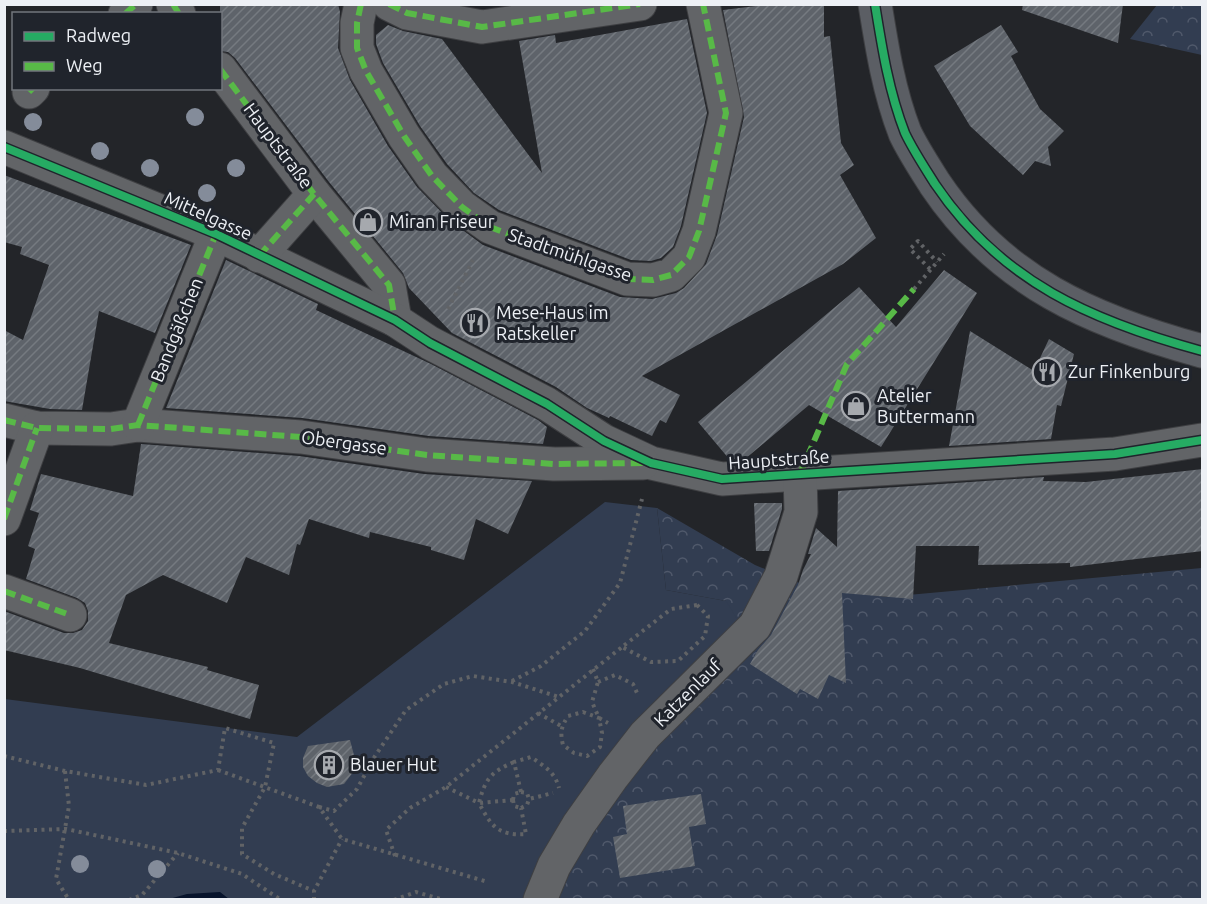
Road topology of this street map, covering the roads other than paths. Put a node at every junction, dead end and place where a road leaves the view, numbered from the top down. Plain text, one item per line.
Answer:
1 (361, 4) edge
2 (389, 4) edge
3 (640, 4) edge
4 (702, 4) edge
5 (874, 4) edge
6 (222, 72) edge
7 (4, 147) edge
8 (314, 194) junction
9 (216, 234) junction
10 (259, 256) junction
11 (395, 320) junction
12 (1203, 351) edge
13 (4, 420) edge
14 (138, 424) junction
15 (38, 428) junction
16 (1203, 440) edge
17 (651, 463) junction
18 (800, 474) junction
19 (4, 519) edge
20 (4, 591) edge
21 (70, 615) dead end
22 (540, 900) edge

1 - 4 street, Stadtmühlgasse
2 - 3 street
5 - 12 main road
6 - 8 street, Hauptstraße
7 - 9 street, Mittelgasse
8 - 10 street, Hauptstraße
8 - 11 street, Hauptstraße
9 - 10 street, Mittelgasse
9 - 14 street, Bandgäßchen
10 - 11 street, Mittelgasse
11 - 17 street, Hauptstraße
13 - 15 street, Obergasse
14 - 15 street, Obergasse
14 - 17 street, Obergasse
15 - 19 street
16 - 18 street, Hauptstraße
17 - 18 street, Hauptstraße
18 - 22 street, Katzenlauf
20 - 21 street

